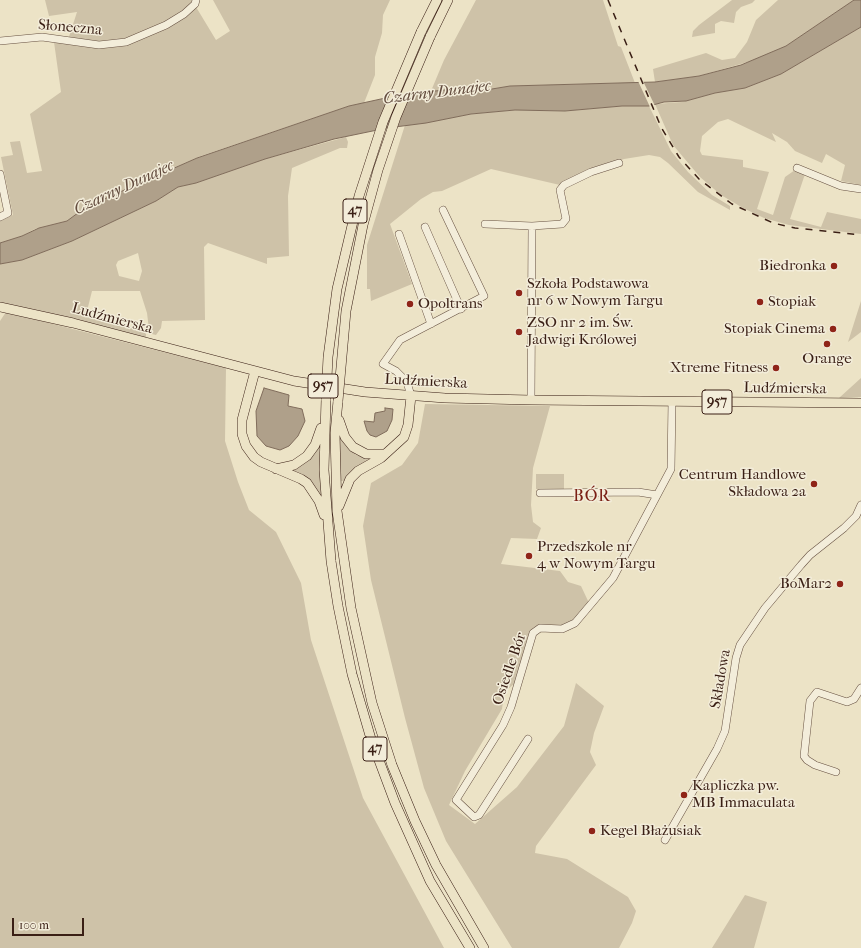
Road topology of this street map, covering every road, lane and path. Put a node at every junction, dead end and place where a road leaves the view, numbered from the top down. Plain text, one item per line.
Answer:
1 (196, 0) edge
2 (437, 0) edge
3 (448, 0) edge
4 (0, 42) edge
5 (619, 163) dead end
6 (797, 168) dead end
7 (0, 174) edge
8 (861, 189) edge
9 (444, 210) dead end
10 (0, 217) edge
11 (485, 224) dead end
12 (532, 226) junction
13 (425, 227) dead end
14 (399, 234) dead end
15 (0, 307) edge
16 (461, 309) junction
17 (431, 324) junction
18 (255, 371) junction
19 (411, 396) junction
20 (531, 400) junction
21 (672, 401) junction
22 (861, 403) edge
23 (337, 413) junction
24 (325, 415) junction
25 (385, 454) junction
26 (276, 469) junction
27 (540, 493) dead end
28 (657, 495) junction
29 (861, 505) edge
30 (337, 511) junction
31 (328, 524) junction
32 (861, 688) edge
33 (528, 740) dead end
34 (836, 772) dead end
35 (665, 840) dead end
36 (470, 948) edge
37 (484, 948) edge

1 - 4 street, Słoneczna
2 - 24 main road, 47, bridge
3 - 23 main road, 47, bridge
5 - 12 street
6 - 8 street
7 - 10 street
9 - 16 street
11 - 12 street
12 - 20 street
13 - 16 street
14 - 17 street
15 - 18 main road, Ludźmierska / 957
16 - 17 street
17 - 19 street
18 - 19 main road, Ludźmierska / 957
18 - 26 main road
19 - 20 main road, Ludźmierska / 957
19 - 25 main road
20 - 21 main road, Ludźmierska / 957
21 - 22 main road, Ludźmierska / 957
21 - 28 street, Osiedle Bór
23 - 25 main road
23 - 30 main road, 47
24 - 26 main road
24 - 31 main road, 47
25 - 30 main road
26 - 31 main road
27 - 28 street
28 - 33 street, Osiedle Bór
29 - 35 street, Składowa
30 - 37 main road, 47
31 - 36 main road, 47
32 - 34 street

